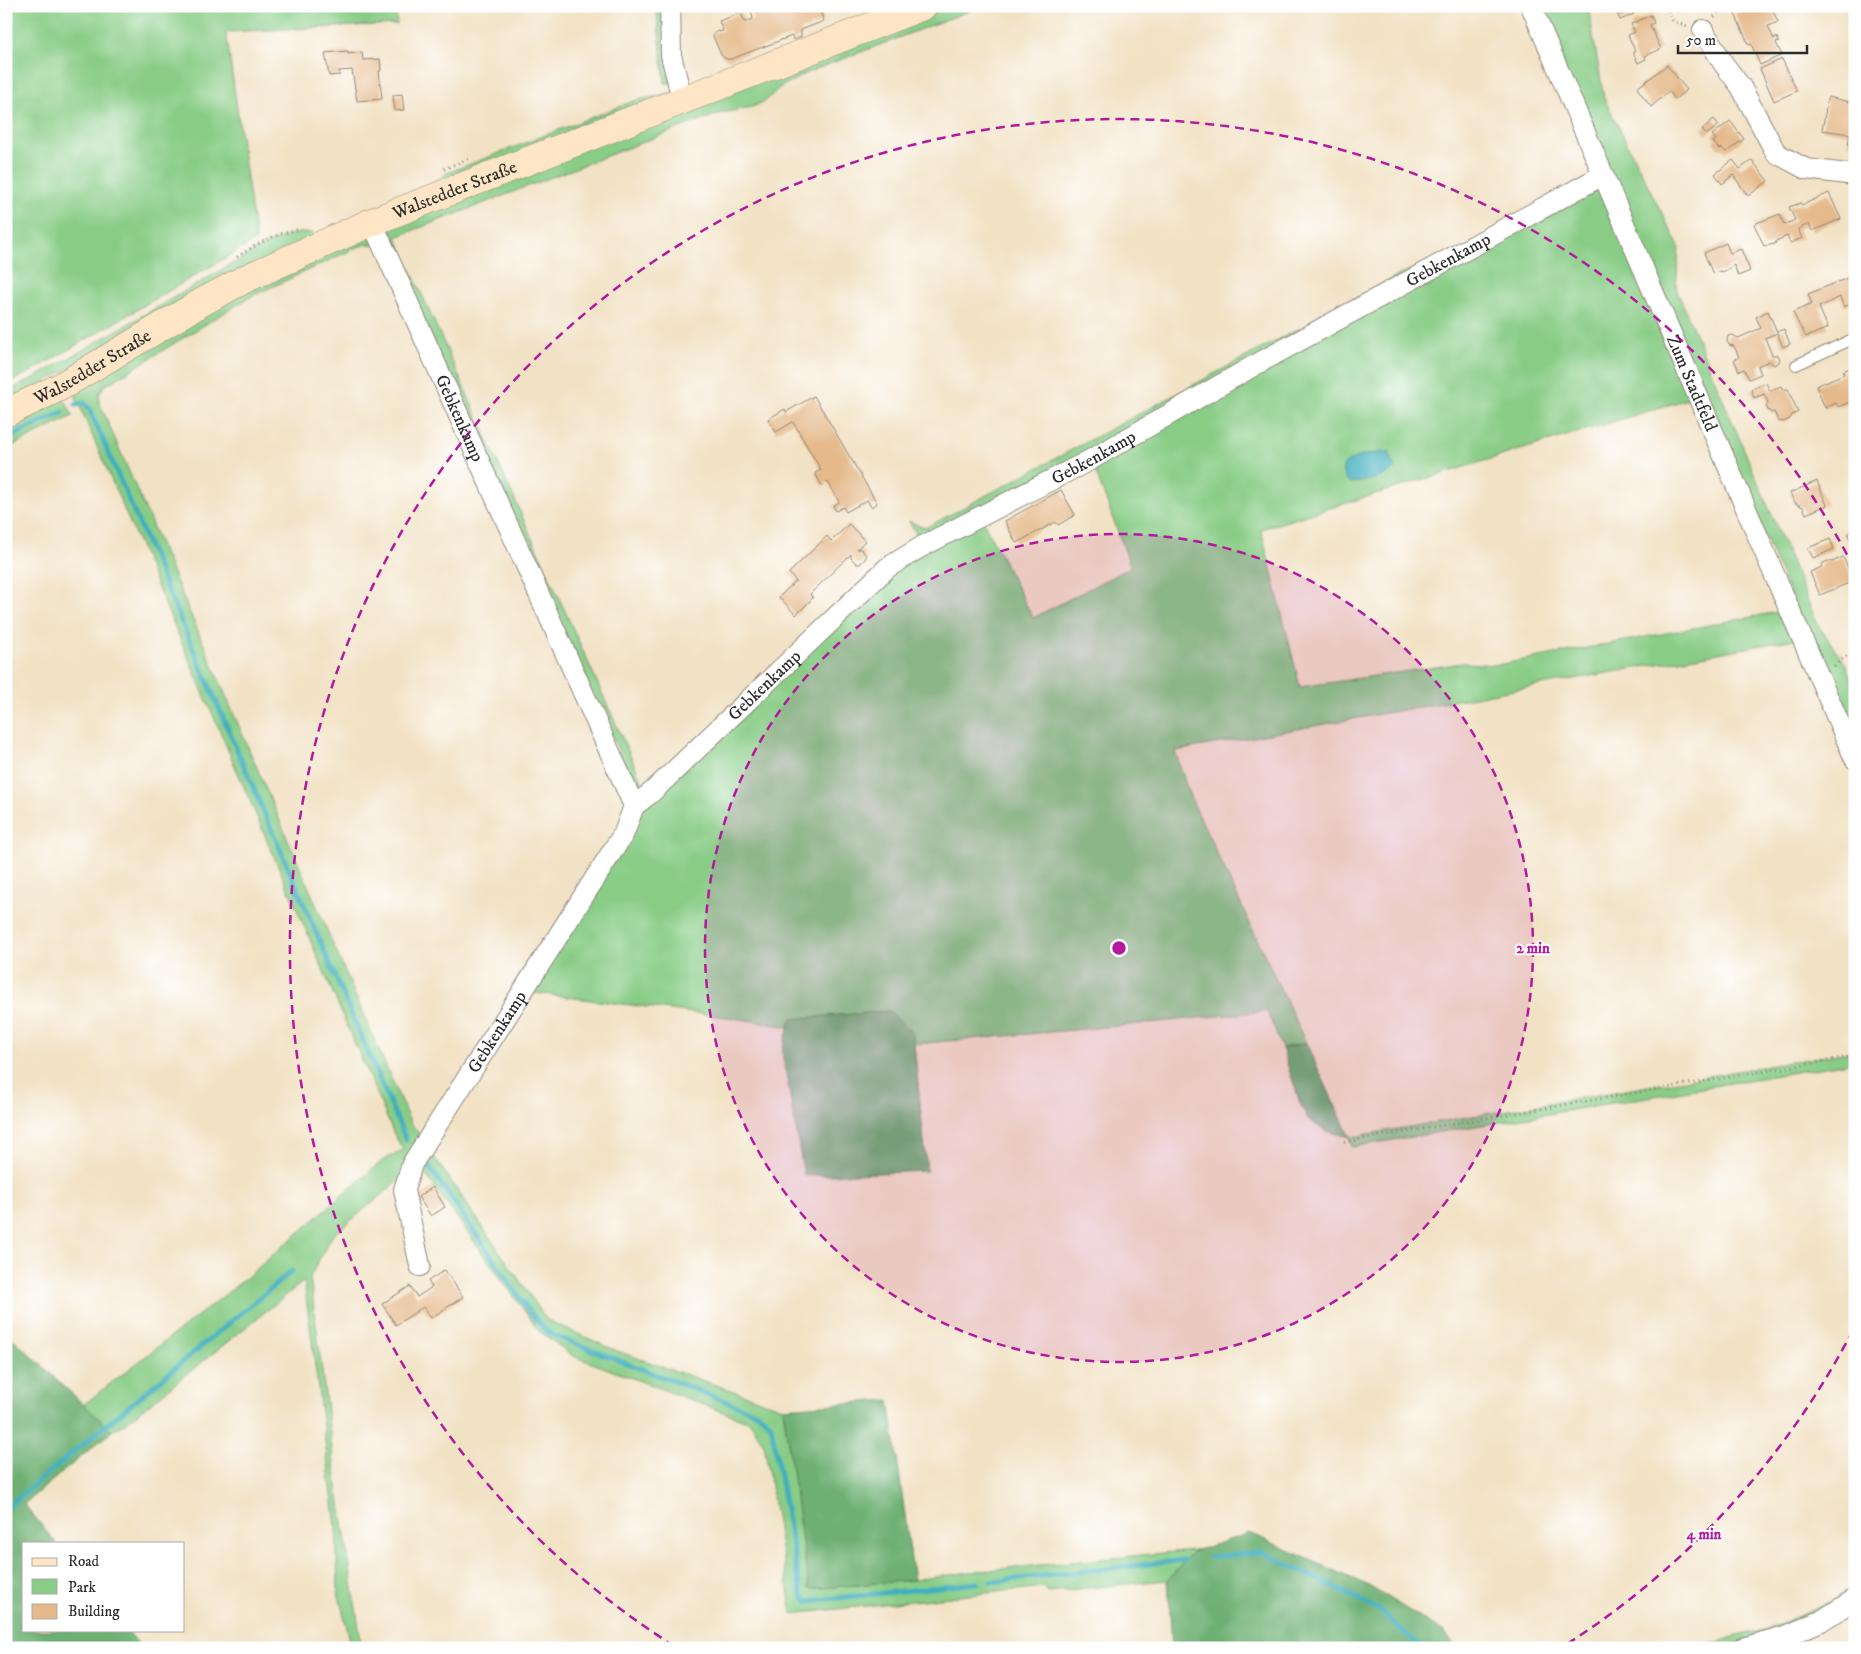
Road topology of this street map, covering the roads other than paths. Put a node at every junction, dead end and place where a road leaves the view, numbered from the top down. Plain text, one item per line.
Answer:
1 (670, 6) edge
2 (923, 6) edge
3 (1531, 6) edge
4 (1703, 30) road end
5 (682, 100) junction
6 (1603, 175) junction
7 (1855, 175) edge
8 (372, 222) junction
9 (1855, 338) edge
10 (1796, 365) dead end
11 (6, 413) edge
12 (1855, 759) edge
13 (634, 806) junction
14 (420, 1266) dead end
15 (1855, 1599) edge
16 (1742, 1648) edge

1 - 5 street
2 - 5 main road, Walstedder Straße
3 - 6 street, Zum Stadtfeld
4 - 7 street
5 - 8 main road, Walstedder Straße
6 - 12 street, Zum Stadtfeld
6 - 13 street, Gebkenkamp
8 - 11 main road, Walstedder Straße
8 - 13 street, Gebkenkamp
9 - 10 lane
13 - 14 street, Gebkenkamp
15 - 16 street

